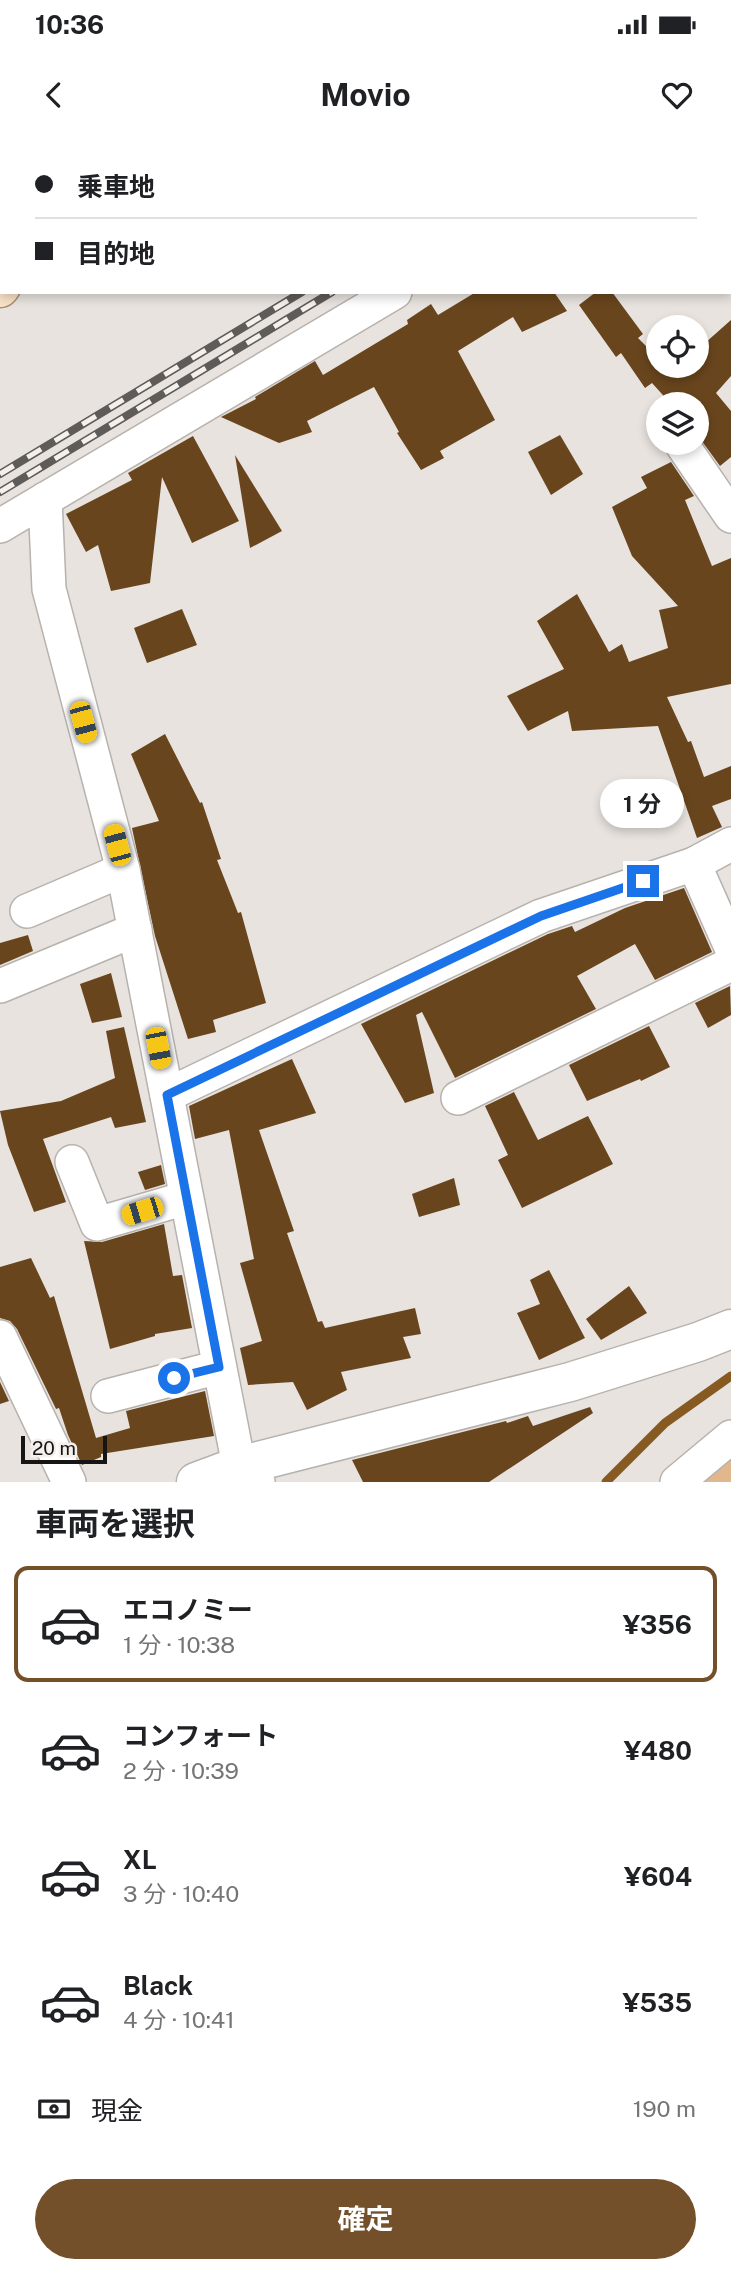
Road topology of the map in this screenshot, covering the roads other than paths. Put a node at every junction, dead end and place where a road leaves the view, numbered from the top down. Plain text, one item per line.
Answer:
1 (392, 294) edge
2 (689, 455) edge
3 (44, 499) junction
4 (731, 516) edge
5 (0, 526) edge
6 (731, 844) edge
7 (694, 864) junction
8 (123, 870) junction
9 (27, 911) dead end
10 (135, 930) junction
11 (731, 947) edge
12 (731, 964) edge
13 (0, 986) edge
14 (167, 1095) junction
15 (458, 1098) dead end
16 (72, 1162) dead end
17 (186, 1198) junction
18 (731, 1329) edge
19 (0, 1337) edge
20 (219, 1367) junction
21 (108, 1396) dead end
22 (731, 1437) edge
23 (249, 1474) edge
24 (69, 1482) edge
25 (196, 1482) edge
26 (677, 1482) edge

1 - 3 street
2 - 4 street
3 - 5 street
3 - 8 street
6 - 7 street
7 - 11 street
7 - 14 street
8 - 9 street
8 - 10 street
10 - 13 street
10 - 14 street
12 - 15 street
14 - 17 street
16 - 17 street
17 - 20 street
18 - 23 street
19 - 24 street
20 - 21 street
20 - 23 street
22 - 26 street
23 - 25 street

